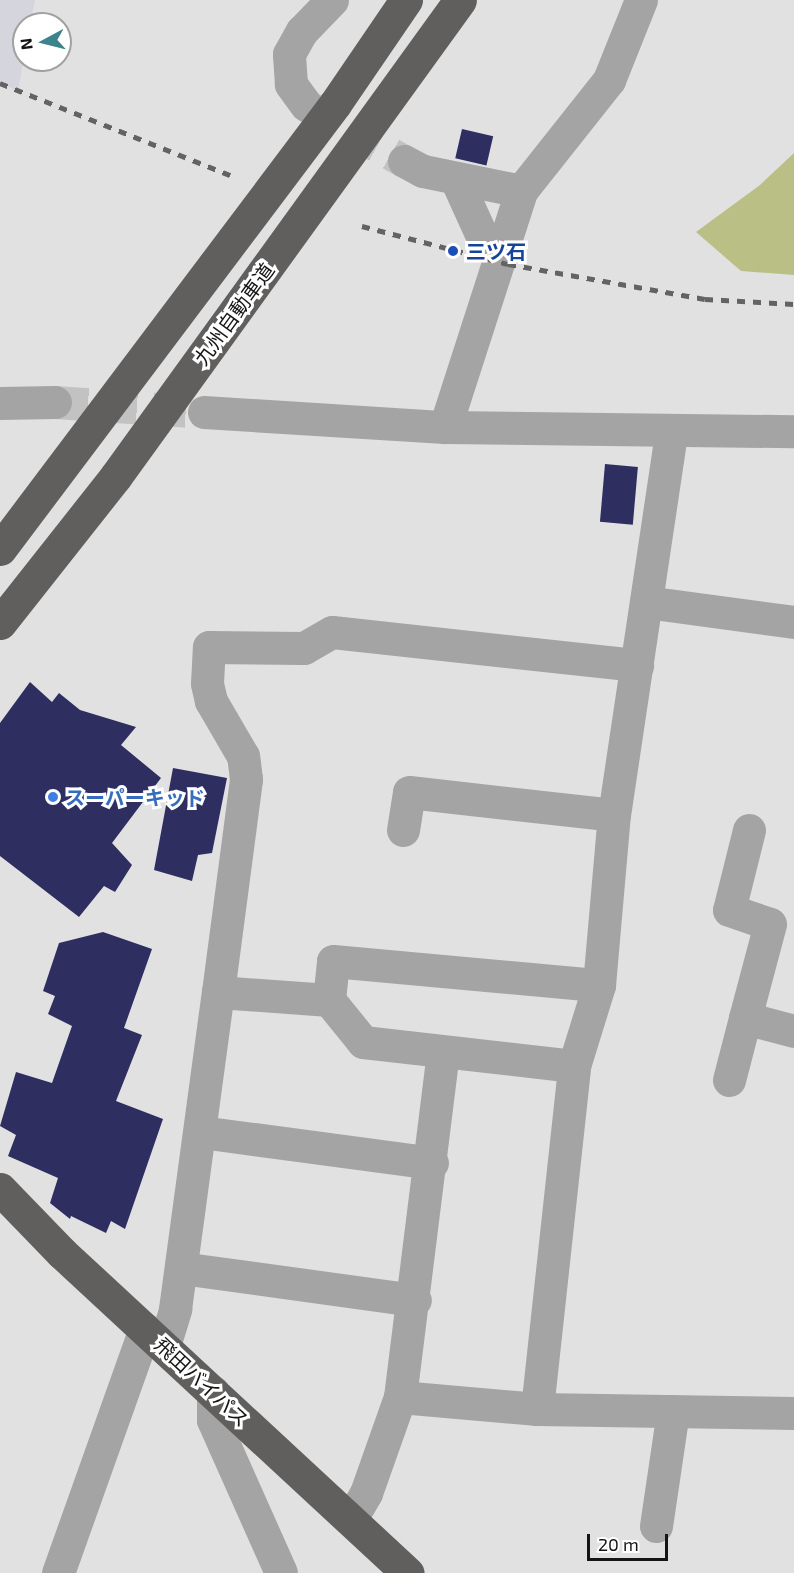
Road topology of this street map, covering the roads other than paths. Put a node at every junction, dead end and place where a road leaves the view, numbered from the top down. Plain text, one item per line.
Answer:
1 (332, 0) edge
2 (406, 0) edge
3 (460, 0) edge
4 (641, 0) edge
5 (321, 104) junction
6 (404, 161) tunnel mouth
7 (456, 179) junction
8 (518, 197) junction
9 (493, 246) junction
10 (55, 402) tunnel mouth
11 (0, 403) edge
12 (204, 411) tunnel mouth
13 (446, 428) junction
14 (794, 431) edge
15 (671, 433) junction
16 (0, 549) edge
17 (646, 602) junction
18 (794, 622) edge
19 (0, 623) edge
20 (637, 665) junction
21 (614, 815) junction
22 (403, 830) dead end
23 (749, 830) dead end
24 (599, 985) junction
25 (218, 992) junction
26 (329, 1000) junction
27 (745, 1018) junction
28 (794, 1031) edge
29 (443, 1053) junction
30 (574, 1066) junction
31 (729, 1080) dead end
32 (201, 1132) junction
33 (432, 1163) junction
34 (0, 1189) edge
35 (181, 1268) junction
36 (415, 1300) junction
37 (155, 1337) junction
38 (213, 1392) junction
39 (400, 1397) junction
40 (537, 1409) junction
41 (673, 1412) junction
42 (794, 1413) edge
43 (351, 1519) junction
44 (656, 1526) dead end
45 (58, 1573) edge
46 (281, 1573) edge
47 (407, 1573) edge

1 - 5 street
2 - 5 highway
3 - 19 highway, 九州自動車道
4 - 8 street
5 - 16 highway
6 - 7 street
7 - 8 street
7 - 9 street
8 - 9 street
9 - 13 street
10 - 11 street
12 - 13 street
13 - 15 street
14 - 15 street
15 - 17 street
17 - 18 street
17 - 20 street
20 - 21 street
20 - 25 street
21 - 22 street
21 - 24 street
23 - 27 street
24 - 26 street
24 - 30 street
25 - 26 street
25 - 32 street
26 - 29 street
27 - 28 street
27 - 31 street
29 - 30 street
29 - 33 street
30 - 40 street
32 - 33 street
32 - 35 street
33 - 36 street
34 - 37 highway, 飛田バイパス
35 - 36 street
35 - 37 street
36 - 39 street
37 - 38 highway, 飛田バイパス
37 - 45 street
38 - 43 highway, 飛田バイパス
38 - 46 street
39 - 40 street
39 - 43 street
40 - 41 street
41 - 42 street
41 - 44 street
43 - 47 highway, 飛田バイパス

